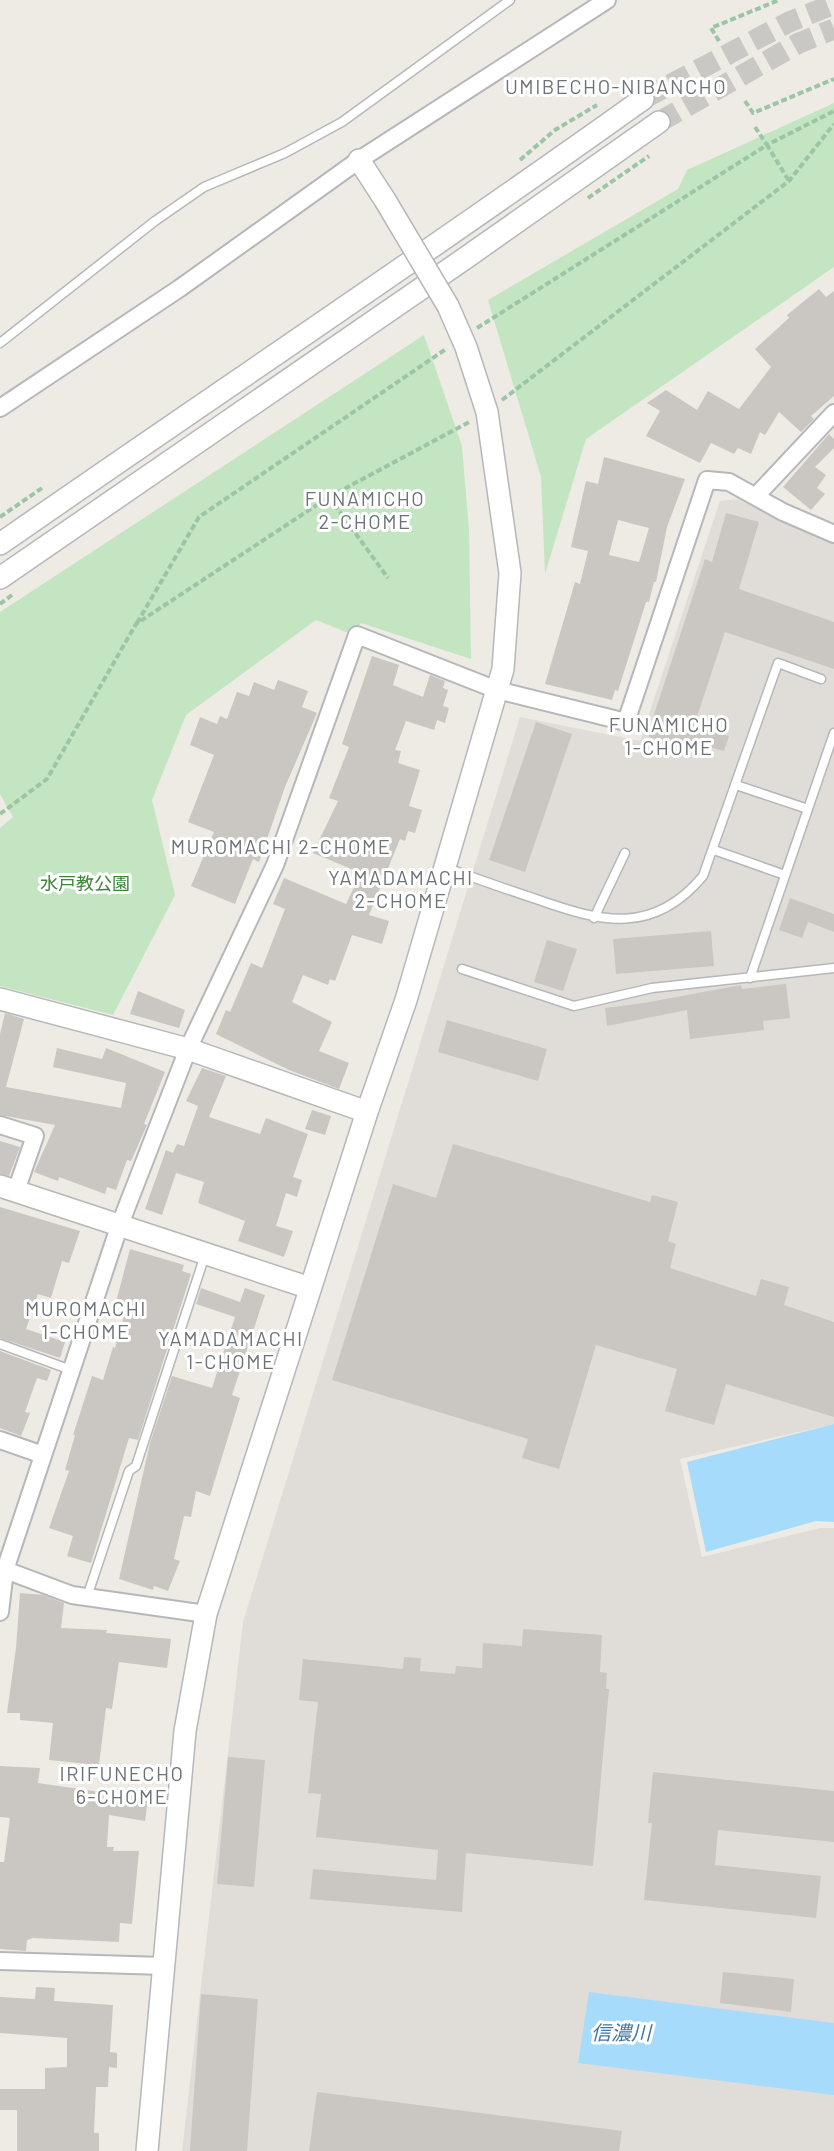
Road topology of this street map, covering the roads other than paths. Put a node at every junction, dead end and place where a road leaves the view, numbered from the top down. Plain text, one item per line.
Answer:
1 (510, 0) edge
2 (606, 0) edge
3 (643, 99) tunnel mouth
4 (659, 122) tunnel mouth
5 (358, 160) junction
6 (0, 343) edge
7 (0, 408) edge
8 (834, 413) edge
9 (756, 496) junction
10 (834, 534) edge
11 (0, 544) edge
12 (0, 578) edge
13 (821, 679) dead end
14 (497, 690) junction
15 (834, 732) edge
16 (736, 785) junction
17 (808, 809) junction
18 (714, 850) junction
19 (625, 853) dead end
20 (444, 867) junction
21 (785, 874) junction
22 (594, 918) junction
23 (834, 968) edge
24 (462, 969) dead end
25 (750, 978) junction
26 (0, 999) edge
27 (188, 1049) junction
28 (367, 1112) junction
29 (0, 1125) edge
30 (8, 1189) edge
31 (119, 1227) junction
32 (205, 1254) junction
33 (310, 1288) junction
34 (0, 1344) edge
35 (71, 1370) junction
36 (0, 1440) edge
37 (43, 1455) junction
38 (2, 1569) edge
39 (87, 1597) junction
40 (0, 1611) edge
41 (206, 1614) junction
42 (0, 1961) edge
43 (164, 1966) junction
44 (147, 2151) edge

1 - 6 lane
2 - 5 street
3 - 11 street
4 - 12 street
5 - 7 street
5 - 14 street, bridge
8 - 9 street
9 - 10 street
9 - 14 street
13 - 16 lane
14 - 20 street
14 - 27 street
15 - 17 lane
16 - 17 lane
16 - 18 lane
17 - 21 lane
18 - 21 lane
18 - 22 lane
19 - 22 lane
20 - 22 lane
20 - 28 street
21 - 25 lane
23 - 25 lane
24 - 25 lane
26 - 27 street
27 - 28 street
27 - 31 street
28 - 33 street
29 - 30 street
30 - 31 street
31 - 32 street
31 - 35 street
32 - 33 street
32 - 39 lane
33 - 41 street
34 - 35 lane
35 - 37 street
36 - 37 street
37 - 38 street
38 - 39 street
38 - 40 street
39 - 41 street
41 - 43 street
42 - 43 street
43 - 44 street

